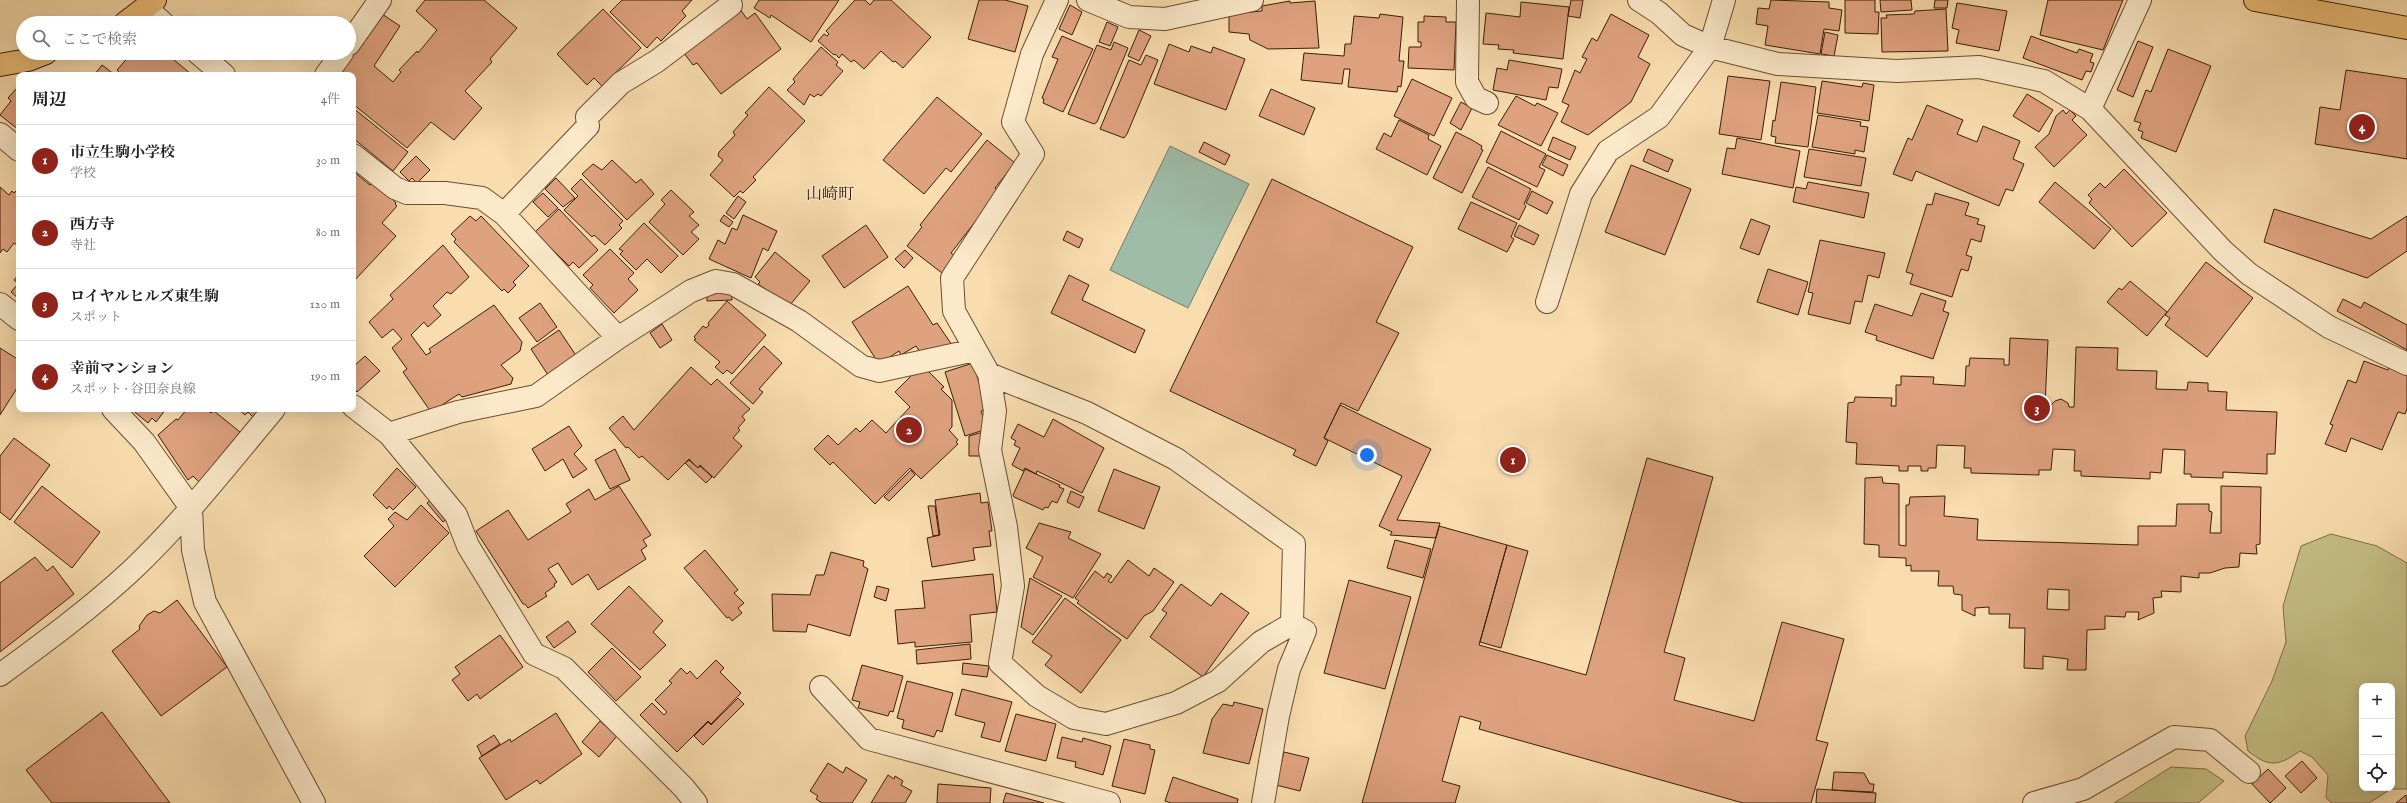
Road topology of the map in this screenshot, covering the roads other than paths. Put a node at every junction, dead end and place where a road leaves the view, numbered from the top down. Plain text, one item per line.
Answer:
1 (380, 0) edge
2 (1057, 0) edge
3 (1088, 0) edge
4 (1252, 0) edge
5 (1468, 0) edge
6 (1639, 0) edge
7 (1724, 0) edge
8 (2140, 0) edge
9 (2255, 0) edge
10 (151, 4) edge
11 (731, 5) dead end
12 (135, 16) edge
13 (159, 16) edge
14 (2407, 28) edge
15 (356, 34) edge
16 (1710, 47) junction
17 (28, 60) edge
18 (206, 60) edge
19 (337, 60) edge
20 (0, 65) edge
21 (219, 72) edge
22 (328, 72) edge
23 (1487, 103) dead end
24 (2090, 109) junction
25 (0, 134) edge
26 (16, 147) edge
27 (356, 157) edge
28 (504, 214) junction
29 (1547, 302) dead end
30 (0, 304) edge
31 (16, 317) edge
32 (618, 338) junction
33 (975, 350) junction
34 (2407, 364) edge
35 (989, 374) junction
36 (356, 408) edge
37 (115, 412) edge
38 (271, 412) edge
39 (389, 434) junction
40 (191, 508) junction
41 (1292, 624) junction
42 (0, 675) edge
43 (821, 687) dead end
44 (2249, 772) dead end
45 (314, 803) edge
46 (696, 803) edge
47 (1109, 803) edge
48 (1263, 803) edge
49 (2034, 803) edge

1 - 15 street
2 - 33 street
3 - 4 street
5 - 23 street
6 - 16 street
7 - 16 street
8 - 24 street
9 - 14 main road
10 - 12 main road
10 - 13 street
11 - 28 street
16 - 24 street
16 - 29 street
17 - 20 main road
18 - 21 street
19 - 22 street
24 - 34 street
25 - 26 street
27 - 28 street
28 - 32 street
30 - 31 street
32 - 33 street
32 - 39 street
33 - 35 street
35 - 41 street
35 - 41 street
36 - 39 street
37 - 40 street
38 - 40 street
39 - 46 street
40 - 42 street
40 - 45 street
41 - 48 street
43 - 47 street
44 - 49 street

